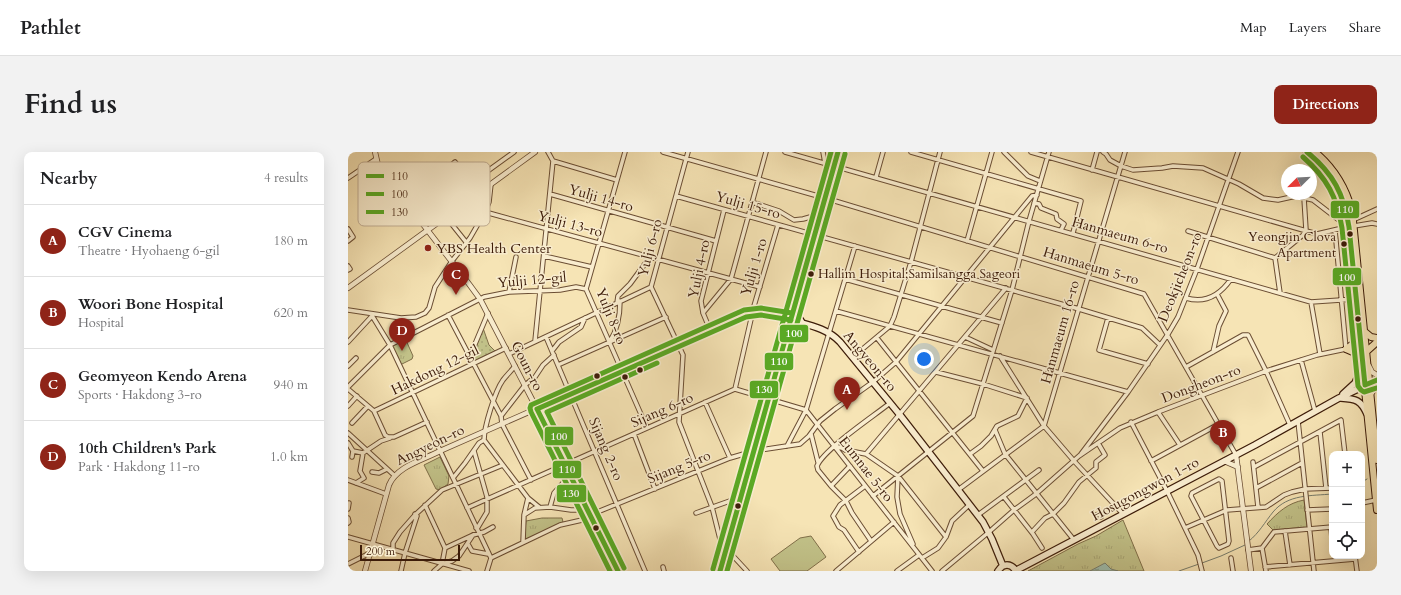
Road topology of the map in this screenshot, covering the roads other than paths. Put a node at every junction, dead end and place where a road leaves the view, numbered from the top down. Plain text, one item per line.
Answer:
1 (375, 152) edge
2 (514, 152) edge
3 (535, 152) edge
4 (548, 152) edge
5 (625, 152) edge
6 (663, 152) edge
7 (688, 152) edge
8 (766, 152) edge
9 (785, 152) edge
10 (823, 152) edge
11 (838, 152) edge
12 (883, 152) edge
13 (911, 152) edge
14 (940, 152) edge
15 (992, 152) edge
16 (1004, 152) edge
17 (1031, 152) edge
18 (1097, 152) edge
19 (1104, 152) edge
20 (1124, 152) edge
21 (1238, 152) edge
22 (1307, 152) edge
23 (1315, 152) edge
24 (797, 154) edge
25 (1048, 154) edge
26 (376, 159) junction
27 (686, 159) junction
28 (938, 159) junction
29 (553, 161) junction
30 (372, 162) edge
31 (377, 162) edge
32 (825, 163) junction
33 (834, 165) junction
34 (1121, 166) junction
35 (490, 169) edge
36 (1092, 170) junction
37 (358, 171) edge
38 (986, 174) junction
39 (1117, 176) junction
40 (876, 177) junction
41 (348, 178) edge
42 (759, 179) junction
43 (1228, 179) junction
44 (617, 180) junction
45 (1040, 180) junction
46 (491, 184) joint
47 (1038, 189) junction
48 (929, 192) junction
49 (490, 193) edge
50 (550, 194) junction
51 (676, 196) junction
52 (1037, 196) junction
53 (825, 198) junction
54 (1281, 199) edge
55 (1304, 200) edge
56 (1313, 200) edge
57 (752, 202) junction
58 (1034, 203) junction
59 (977, 206) junction
60 (1218, 206) junction
61 (1377, 209) edge
62 (724, 210) junction
63 (608, 211) junction
64 (490, 213) edge
65 (820, 214) junction
66 (748, 217) junction
67 (1015, 217) junction
68 (1028, 221) junction
69 (1377, 224) edge
70 (778, 225) junction
71 (1351, 225) junction
72 (424, 226) edge
73 (434, 226) edge
74 (453, 226) edge
75 (477, 226) edge
76 (920, 226) junction
77 (667, 228) junction
78 (348, 229) edge
79 (546, 229) junction
80 (1061, 230) junction
81 (1306, 230) junction
82 (1335, 230) junction
83 (428, 231) junction
84 (1188, 231) dead end
85 (1072, 233) junction
86 (815, 234) junction
87 (1208, 237) junction
88 (348, 241) edge
89 (968, 241) junction
90 (1099, 241) junction
91 (466, 242) junction
92 (716, 242) junction
93 (599, 243) junction
94 (855, 246) junction
95 (991, 248) junction
96 (544, 256) junction
97 (1020, 256) junction
98 (516, 257) dead end
99 (650, 257) junction
100 (1275, 258) junction
101 (659, 260) junction
102 (452, 261) junction
103 (911, 262) junction
104 (348, 266) edge
105 (592, 267) junction
106 (1197, 269) junction
107 (348, 270) edge
108 (708, 273) junction
109 (1087, 276) junction
110 (966, 277) junction
111 (731, 279) junction
112 (845, 279) junction
113 (1231, 279) junction
114 (651, 287) junction
115 (760, 287) junction
116 (348, 288) edge
117 (1006, 288) junction
118 (586, 289) junction
119 (540, 290) junction
120 (1012, 290) junction
121 (509, 292) junction
122 (1280, 293) junction
123 (1217, 294) junction
124 (901, 295) junction
125 (1186, 298) junction
126 (480, 299) junction
127 (1356, 299) junction
128 (1341, 300) junction
129 (619, 302) junction
130 (1311, 302) junction
131 (795, 306) junction
132 (942, 306) junction
133 (1079, 309) junction
134 (348, 310) edge
135 (836, 311) junction
136 (488, 313) junction
137 (596, 313) junction
138 (704, 313) junction
139 (448, 314) junction
140 (371, 315) junction
141 (752, 315) junction
142 (666, 317) junction
143 (982, 317) junction
144 (585, 318) junction
145 (1108, 318) junction
146 (791, 320) junction
147 (1002, 323) junction
148 (803, 324) junction
149 (890, 326) junction
150 (711, 332) junction
151 (1365, 332) junction
152 (830, 333) junction
153 (920, 334) junction
154 (1168, 334) junction
155 (546, 337) junction
156 (965, 337) junction
157 (877, 338) junction
158 (1377, 338) edge
159 (1360, 339) junction
160 (535, 341) junction
161 (348, 342) edge
162 (609, 342) junction
163 (1377, 342) edge
164 (390, 345) junction
165 (959, 345) junction
166 (1160, 345) junction
167 (680, 346) junction
168 (506, 348) junction
169 (1346, 349) junction
170 (993, 352) junction
171 (1212, 352) junction
172 (553, 353) junction
173 (1364, 353) junction
174 (509, 354) junction
175 (1320, 354) junction
176 (470, 356) junction
177 (1000, 356) junction
178 (853, 357) junction
179 (356, 358) dead end
180 (1300, 360) junction
181 (896, 362) junction
182 (474, 363) junction
183 (1148, 364) junction
184 (1365, 364) junction
185 (558, 365) junction
186 (348, 366) edge
187 (515, 366) junction
188 (1186, 367) junction
189 (622, 371) junction
190 (1266, 371) junction
191 (936, 372) junction
192 (1060, 373) junction
193 (1377, 375) edge
194 (1377, 380) edge
195 (873, 382) junction
196 (983, 384) junction
197 (1367, 384) junction
198 (525, 385) junction
199 (1377, 386) edge
200 (348, 388) edge
201 (735, 389) junction
202 (919, 391) junction
203 (1128, 392) junction
204 (413, 393) junction
205 (570, 394) junction
206 (1371, 394) junction
207 (1202, 395) junction
208 (356, 396) junction
209 (1026, 398) junction
210 (1339, 398) junction
211 (768, 400) junction
212 (494, 402) junction
213 (705, 402) junction
214 (890, 403) junction
215 (348, 406) edge
216 (368, 406) junction
217 (537, 409) junction
218 (806, 410) junction
219 (1315, 411) junction
220 (374, 412) junction
221 (1158, 412) junction
222 (678, 414) junction
223 (900, 415) junction
224 (501, 416) junction
225 (1368, 418) junction
226 (1298, 421) junction
227 (426, 422) junction
228 (1131, 422) junction
229 (352, 423) dead end
230 (502, 424) junction
231 (1218, 424) junction
232 (818, 425) junction
233 (1290, 425) junction
234 (1044, 426) junction
235 (647, 428) junction
236 (995, 430) junction
237 (484, 432) junction
238 (1320, 432) junction
239 (348, 433) edge
240 (953, 433) junction
241 (634, 434) junction
242 (811, 434) junction
243 (352, 437) junction
244 (389, 437) junction
245 (484, 440) junction
246 (348, 442) edge
247 (1300, 442) junction
248 (1098, 443) junction
249 (1180, 445) junction
250 (786, 446) junction
251 (834, 446) junction
252 (353, 451) junction
253 (440, 451) junction
254 (474, 451) junction
255 (595, 451) junction
256 (754, 451) junction
257 (1345, 451) edge
258 (365, 452) junction
259 (929, 452) junction
260 (866, 454) junction
261 (970, 454) junction
262 (1005, 454) junction
263 (1236, 455) junction
264 (1079, 456) junction
265 (352, 458) dead end
266 (730, 458) junction
267 (1377, 460) edge
268 (1074, 461) junction
269 (1152, 461) junction
270 (1224, 461) junction
271 (818, 462) junction
272 (1253, 462) dead end
273 (565, 464) junction
274 (1302, 464) junction
275 (502, 465) junction
276 (850, 466) junction
277 (1238, 467) junction
278 (1254, 467) junction
279 (387, 469) junction
280 (1039, 470) dead end
281 (698, 471) junction
282 (983, 471) junction
283 (372, 472) dead end
284 (480, 474) junction
285 (570, 475) junction
286 (1087, 475) junction
287 (395, 476) junction
288 (898, 476) junction
289 (453, 478) junction
290 (348, 480) edge
291 (531, 480) junction
292 (1026, 481) junction
293 (356, 483) junction
294 (456, 484) junction
295 (517, 486) junction
296 (831, 486) junction
297 (865, 486) junction
298 (1256, 488) junction
299 (1326, 488) joint
300 (654, 489) junction
301 (958, 490) junction
302 (1167, 491) junction
303 (1305, 491) junction
304 (386, 494) junction
305 (1036, 494) junction
306 (873, 496) junction
307 (741, 497) junction
308 (1004, 497) junction
309 (528, 498) junction
310 (487, 499) junction
311 (1376, 500) edge
312 (846, 501) junction
313 (1365, 502) edge
314 (350, 503) dead end
315 (617, 504) junction
316 (970, 505) junction
317 (425, 506) junction
318 (550, 506) junction
319 (712, 507) junction
320 (1258, 507) junction
321 (467, 508) junction
322 (539, 508) junction
323 (1243, 508) junction
324 (1329, 509) edge
325 (348, 510) edge
326 (588, 510) junction
327 (1014, 510) junction
328 (1226, 510) junction
329 (1307, 510) junction
330 (1377, 510) edge
331 (696, 513) dead end
332 (416, 514) junction
333 (1052, 514) junction
334 (1123, 514) junction
335 (524, 515) junction
336 (978, 515) junction
337 (591, 517) junction
338 (348, 518) edge
339 (1203, 520) junction
340 (894, 522) junction
341 (348, 523) edge
342 (493, 527) dead end
343 (1329, 527) edge
344 (476, 528) junction
345 (1185, 528) junction
346 (1309, 529) junction
347 (1285, 531) junction
348 (989, 532) junction
349 (1032, 532) junction
350 (479, 533) junction
351 (473, 535) junction
352 (348, 537) edge
353 (946, 537) junction
354 (1074, 540) junction
355 (871, 541) junction
356 (522, 542) junction
357 (373, 544) junction
358 (468, 544) junction
359 (445, 548) junction
360 (1042, 548) dead end
361 (1262, 548) junction
362 (726, 549) junction
363 (915, 549) junction
364 (393, 550) junction
365 (1248, 550) junction
366 (859, 552) junction
367 (370, 553) junction
368 (405, 553) junction
369 (488, 554) junction
370 (921, 556) junction
371 (491, 558) junction
372 (1231, 558) dead end
373 (1329, 559) edge
374 (1355, 559) edge
375 (1313, 562) junction
376 (348, 564) edge
377 (442, 564) junction
378 (1290, 565) junction
379 (1003, 566) junction
380 (1265, 569) edge
381 (1202, 570) edge
382 (365, 571) edge
383 (401, 571) edge
384 (434, 571) edge
385 (469, 571) edge
386 (487, 571) edge
387 (618, 571) edge
388 (645, 571) edge
389 (720, 571) edge
390 (747, 571) edge
391 (836, 571) edge
392 (897, 571) edge
393 (932, 571) edge
394 (942, 571) edge
395 (998, 571) edge
396 (1015, 571) edge
397 (1232, 571) edge
398 (1251, 571) edge
399 (1314, 571) edge
400 (1357, 571) edge

1 - 26 street, Goun-ro
2 - 35 street
3 - 46 street
4 - 29 street
5 - 44 street, Yulji 8-ro
6 - 27 street, Hanmaeum 5-ro
7 - 27 street, Yulji 6-ro
8 - 42 street
9 - 24 street, Hanmaeum 6-ro
10 - 32 street
11 - 33 main road
12 - 40 street
13 - 28 street
14 - 28 street
15 - 38 street
16 - 45 street
17 - 25 street
18 - 36 street
19 - 34 street
20 - 34 street, Hanmaeum 16-ro
21 - 43 street, Deokjicheon-ro
22 - 71 main road
23 - 71 main road
24 - 32 street, Hanmaeum 6-ro
25 - 36 street
25 - 45 street
26 - 30 street
26 - 31 street, Goun-ro
27 - 42 street, Hanmaeum 5-ro
27 - 51 street, Yulji 6-ro
28 - 38 street
28 - 48 street
29 - 44 street
29 - 50 street
32 - 33 street, Hanmaeum 6-ro
33 - 40 street, Hanmaeum 6-ro
33 - 53 main road
34 - 39 street, Hanmaeum 16-ro
34 - 43 street
36 - 39 street
37 - 41 street
38 - 47 street
38 - 59 street
39 - 60 street
39 - 90 street, Hanmaeum 16-ro
40 - 48 street, Hanmaeum 6-ro
42 - 53 street, Hanmaeum 5-ro
42 - 57 street
43 - 54 street
43 - 60 street, Deokjicheon-ro
44 - 63 street, Yulji 8-ro
45 - 47 street
46 - 49 street
47 - 52 street
47 - 85 street
48 - 59 street, Hanmaeum 6-ro
48 - 76 street
50 - 63 street, Yulji 14-ro
50 - 79 street
51 - 62 street, Yulji 15-ro
51 - 77 street, Yulji 6-ro
52 - 58 street
52 - 67 street
53 - 65 main road
53 - 76 street, Hanmaeum 5-ro
55 - 81 street
56 - 71 street
57 - 65 street
57 - 66 street
58 - 68 street
58 - 80 street
59 - 67 street, Hanmaeum 6-ro
59 - 89 street
60 - 81 street
60 - 87 street, Deokjicheon-ro
61 - 71 street
62 - 66 street, Yulji 15-ro
62 - 92 street, Yulji 4-ro
63 - 77 street, Yulji 14-ro
63 - 93 street, Yulji 8-ro
64 - 79 street, Yulji 13-ro
65 - 86 main road
66 - 70 street, Yulji 15-ro
66 - 111 street
67 - 68 street, Hanmaeum 6-ro
67 - 95 street
68 - 80 street, Hanmaeum 6-ro
68 - 97 street
69 - 71 street
70 - 86 street, Yulji 15-ro
70 - 115 street, Yulji 1-ro
71 - 82 street
71 - 127 main road
71 - 151 main road
72 - 83 street, Goun-ro
73 - 83 street
74 - 91 street
75 - 91 street
76 - 89 street, Hanmaeum 5-ro
76 - 103 street
77 - 92 street, Yulji 14-ro
77 - 101 street, Yulji 6-ro
78 - 88 street
79 - 93 street, Yulji 13-ro
79 - 96 street
80 - 85 street, Hanmaeum 6-ro
81 - 82 street
81 - 100 street
82 - 128 street
83 - 102 street, Goun-ro
83 - 116 street
84 - 87 street
85 - 90 street, Hanmaeum 6-ro
86 - 94 street, Yulji 15-ro
86 - 131 main road
87 - 100 street
87 - 106 street, Deokjicheon-ro
89 - 95 street, Hanmaeum 5-ro
90 - 106 street, Hanmaeum 6-ro
90 - 109 street, Hanmaeum 16-ro
91 - 102 street
92 - 108 street, Yulji 4-ro
93 - 99 street, Yulji 13-ro
93 - 105 street, Yulji 8-ro
94 - 103 street, Yulji 15-ro
94 - 112 street
95 - 97 street, Hanmaeum 5-ro
95 - 110 street
96 - 105 street
96 - 119 street
97 - 109 street, Hanmaeum 5-ro
97 - 120 street
98 - 121 street
99 - 101 street, Yulji 13-ro
99 - 129 street
100 - 122 street
101 - 108 street, Yulji 13-ro
101 - 114 street, Yulji 6-ro
102 - 126 street, Goun-ro
102 - 140 street
103 - 110 street, Yulji 15-ro
103 - 124 street
104 - 107 street
105 - 118 street, Yulji 8-ro
106 - 113 street, Hanmaeum 6-ro
106 - 125 street, Deokjicheon-ro
108 - 111 street, Yulji 13-ro
108 - 138 street, Yulji 4-ro
109 - 133 street, Hanmaeum 16-ro
109 - 154 street, Hanmaeum 5-ro
110 - 117 street, Yulji 15-ro
110 - 132 street, Sijang 5-ro
111 - 115 street, Yulji 13-ro
111 - 138 street
112 - 124 street
112 - 135 street
113 - 122 street, Hanmaeum 6-ro
113 - 123 street
114 - 129 street
114 - 142 street, Yulji 6-ro
115 - 141 street, Yulji 1-ro
117 - 120 street, Yulji 15-ro
117 - 143 street
118 - 119 street, Yulji 12-gil
118 - 137 street, Yulji 8-ro
119 - 121 street, Yulji 12-gil
119 - 160 street
120 - 133 street, Yulji 15-ro
120 - 147 street
121 - 126 street, Yulji 12-gil
122 - 130 street, Hanmaeum 6-ro
123 - 125 street
123 - 171 street
124 - 132 street
124 - 149 street
125 - 154 street, Deokjicheon-ro
126 - 136 street, Goun-ro
126 - 139 street, Yulji 12-gil
127 - 128 street
127 - 159 main road
128 - 130 street
128 - 169 street
129 - 137 street
129 - 162 street
130 - 175 street
131 - 146 main road
131 - 148 main road
132 - 143 street
132 - 153 street, Sijang 5-ro
133 - 145 street, Yulji 15-ro
133 - 192 street, Hanmaeum 16-ro
134 - 140 street
135 - 149 street
135 - 152 street
136 - 168 street, Goun-ro
136 - 176 street, Hakdong 12-gil
137 - 144 street
137 - 162 street, Yulji 8-ro
138 - 150 street, Yulji 4-ro
139 - 164 street, Yulji 12-gil
139 - 176 street
140 - 161 street
140 - 164 street
141 - 146 street, Angyeon-ro
141 - 150 street, Angyeon-ro
141 - 201 street, Yulji 1-ro
142 - 162 street
142 - 167 street, Yulji 6-ro
143 - 147 street
143 - 156 street
144 - 155 street
144 - 172 street
145 - 166 street, Yulji 15-ro
145 - 183 street
146 - 148 main road, Angyeon-ro
146 - 211 street
147 - 170 street
148 - 152 main road, Angyeon-ro
149 - 153 street
149 - 157 street
150 - 167 street, Angyeon-ro
151 - 158 main road
151 - 173 main road
152 - 178 main road, Angyeon-ro
152 - 218 street
153 - 165 street
153 - 181 street, Sijang 5-ro
154 - 166 street, Deokjicheon-ro
154 - 188 street, Hanmaeum 5-ro
155 - 160 street
155 - 172 street, Sijang 2-ro
156 - 165 street
156 - 170 street
157 - 178 street
157 - 181 street
159 - 169 main road
159 - 173 main road
160 - 174 street
162 - 185 street
162 - 189 street, Yulji 8-ro
163 - 173 main road
164 - 200 street, Yulji 12-gil
164 - 204 street
165 - 170 street
165 - 191 street
166 - 183 street, Deokjicheon-ro
167 - 189 street, Angyeon-ro
167 - 222 street, Yulji 6-ro
168 - 174 street, Goun-ro
168 - 182 street, Hakdong 12-gil
169 - 173 main road
169 - 175 street, Dongheon-ro
170 - 177 street
170 - 196 street
171 - 188 street
171 - 190 street
172 - 185 street, Sijang 2-ro
172 - 198 street
173 - 184 main road
174 - 187 street, Goun-ro
175 - 180 street, Dongheon-ro
176 - 182 street
177 - 192 street
177 - 209 street
178 - 195 main road, Angyeon-ro
179 - 186 street
180 - 190 street, Dongheon-ro
180 - 219 street
181 - 195 street, Sijang 5-ro
181 - 202 street
182 - 204 street, Hakdong 12-gil
182 - 212 street
183 - 203 street, Deokjicheon-ro
184 - 193 street
184 - 197 main road
184 - 210 main road
185 - 205 street, Sijang 2-ro
187 - 198 street, Goun-ro
187 - 212 street, Angyeon-ro
188 - 207 street, Hanmaeum 5-ro
189 - 205 street, Angyeon-ro
189 - 235 street, Yulji 8-ro
190 - 207 street, Dongheon-ro
190 - 233 street
191 - 196 street
191 - 202 street
192 - 203 street
192 - 234 street, Hanmaeum 16-ro
194 - 197 main road, Hosugongwon 1-ro
195 - 214 main road, Angyeon-ro
195 - 232 street, Sijang 5-ro
196 - 209 street
196 - 240 street
197 - 206 main road
197 - 210 main road, Hosugongwon 1-ro
197 - 225 main road
198 - 217 street, Goun-ro
198 - 224 street
199 - 206 street
200 - 208 street
201 - 211 street
201 - 213 street, Sijang 6-ro
202 - 223 street
202 - 240 street
203 - 264 street, Deokjicheon-ro
204 - 220 street, Hakdong 12-gil
204 - 227 street
205 - 217 street, Angyeon-ro
205 - 255 street, Sijang 2-ro
206 - 267 main road
207 - 221 street, Dongheon-ro
207 - 231 street, Hanmaeum 5-ro
208 - 215 street
208 - 216 street
209 - 234 street, Hanmaeum 16-ro
209 - 236 street, Hanmaeum 16-ro
210 - 219 main road, Hosugongwon 1-ro
210 - 225 main road
211 - 218 street
211 - 256 street
212 - 224 street
212 - 237 street, Angyeon-ro
213 - 222 street, Sijang 6-ro
213 - 266 street
214 - 223 main road, Angyeon-ro
214 - 251 street
216 - 220 street
216 - 229 street
217 - 230 street, Angyeon-ro
217 - 273 street, Goun-ro
218 - 232 street, Eumnae 5-ro
218 - 250 street
219 - 226 main road, Hosugongwon 1-ro
220 - 244 street
221 - 228 street, Dongheon-ro
221 - 249 street
222 - 235 street, Sijang 6-ro
222 - 281 street
223 - 259 main road, Angyeon-ro
223 - 260 street
224 - 230 street
225 - 311 main road
226 - 233 main road, Hosugongwon 1-ro
226 - 247 street
227 - 244 street
227 - 253 street
228 - 248 street, Dongheon-ro
228 - 269 street
230 - 237 street, Angyeon-ro
230 - 291 street
231 - 249 street
231 - 263 street, Hanmaeum 5-ro
232 - 242 street, Sijang 5-ro
232 - 251 street, Eumnae 5-ro
233 - 263 main road, Hosugongwon 1-ro
234 - 262 street
234 - 268 street
235 - 241 street, Sijang 6-ro
236 - 261 street, Hanmaeum 16-ro
236 - 262 street
237 - 245 street
237 - 253 street, Angyeon-ro
238 - 247 street
238 - 257 street
238 - 299 street
239 - 243 street
240 - 259 street
240 - 261 street
241 - 255 street, Sijang 6-ro
241 - 300 street
242 - 250 street, Sijang 5-ro
242 - 271 street
243 - 246 street
243 - 258 street
244 - 258 street
245 - 254 street
245 - 275 street
246 - 252 street
247 - 274 street
247 - 278 street
248 - 264 street, Dongheon-ro
248 - 286 street
249 - 269 street
250 - 256 street, Sijang 5-ro
251 - 260 street
251 - 271 street
251 - 276 street, Eumnae 5-ro
252 - 258 street
252 - 265 street
253 - 287 street, Angyeon-ro
253 - 289 street
254 - 284 street
254 - 289 street
255 - 273 street, Sijang 6-ro
255 - 315 street, Sijang 2-ro
256 - 266 street, Sijang 5-ro
256 - 307 street
258 - 279 street
258 - 293 street
259 - 288 street
259 - 301 main road, Angyeon-ro
260 - 288 street
261 - 282 street
262 - 282 street
262 - 292 street
263 - 270 main road, Hosugongwon 1-ro
263 - 277 street
264 - 268 street, Dongheon-ro
266 - 281 street, Sijang 5-ro
268 - 286 street
268 - 305 street, Dongheon-ro
269 - 302 street
270 - 277 street
270 - 302 main road, Hosugongwon 1-ro
271 - 296 street
272 - 278 street
273 - 285 street, Goun-ro
273 - 291 street, Sijang 6-ro
274 - 298 street
274 - 303 street
275 - 284 street
275 - 295 street
276 - 296 street
276 - 297 street, Eumnae 5-ro
277 - 323 street
278 - 298 street
279 - 283 street
279 - 287 street
280 - 292 street
281 - 300 street, Sijang 5-ro
281 - 319 street
282 - 301 street
284 - 294 street
284 - 310 street
285 - 318 street
285 - 326 street, Goun-ro
286 - 333 street
286 - 334 street
287 - 304 street, Angyeon-ro
288 - 306 street
288 - 353 street
288 - 363 street
289 - 294 street
290 - 293 street
291 - 295 street, Sijang 6-ro
292 - 305 street
292 - 308 street
293 - 304 street
294 - 317 street
294 - 321 street
295 - 309 street
295 - 310 street, Sijang 6-ro
296 - 312 street
297 - 306 street, Eumnae 5-ro
297 - 312 street
298 - 320 street
299 - 303 street
300 - 315 street, Sijang 5-ro
301 - 316 main road, Angyeon-ro
302 - 334 main road, Hosugongwon 1-ro
302 - 345 street
303 - 320 street
303 - 329 street
304 - 357 street, Angyeon-ro
305 - 327 street, Dongheon-ro
305 - 333 street
306 - 340 street, Eumnae 5-ro
307 - 319 street
307 - 362 street
308 - 327 street
308 - 336 street
309 - 322 street
309 - 335 street
310 - 321 street, Sijang 6-ro
310 - 344 street
311 - 313 street
311 - 330 main road
312 - 355 street
312 - 366 street
314 - 325 street
315 - 337 street, Sijang 5-ro
315 - 388 street, Sijang 2-ro
316 - 336 main road, Angyeon-ro
316 - 353 street
317 - 332 street
317 - 359 street
318 - 322 street
318 - 326 street
319 - 331 street
319 - 362 street
320 - 323 street
321 - 344 street
322 - 335 street
323 - 328 street
323 - 365 street
324 - 329 street
326 - 337 street, Goun-ro
327 - 348 street, Dongheon-ro
327 - 349 street
328 - 339 street
328 - 339 street
328 - 339 street
329 - 346 street
332 - 364 street
332 - 368 street
333 - 349 street
333 - 354 street
334 - 354 main road, Hosugongwon 1-ro
335 - 356 street
336 - 348 main road, Angyeon-ro
337 - 356 street, Sijang 5-ro
337 - 387 street, Goun-ro
338 - 341 street
339 - 345 street
340 - 355 street
340 - 363 street, Eumnae 5-ro
342 - 350 street
343 - 346 street
344 - 350 street
345 - 381 street
346 - 347 street
346 - 375 street
347 - 361 street
347 - 378 street
348 - 379 main road, Angyeon-ro
348 - 394 street, Dongheon-ro
349 - 360 street
350 - 351 street
350 - 369 street
351 - 358 street
351 - 359 street
352 - 357 street
353 - 370 street
354 - 396 main road, Hosugongwon 1-ro
355 - 366 street
356 - 371 street, Sijang 5-ro
357 - 364 street
357 - 367 street, Angyeon-ro
358 - 369 street
358 - 377 street
359 - 377 street
361 - 365 street
361 - 380 street
362 - 389 street
362 - 390 street
363 - 370 street, Eumnae 5-ro
364 - 368 street
365 - 398 street
366 - 391 street
367 - 376 street
367 - 382 street, Angyeon-ro
368 - 377 street
368 - 383 street
369 - 371 street
370 - 392 street
370 - 393 street, Eumnae 5-ro
371 - 386 street
372 - 397 street
373 - 375 street
374 - 400 street
375 - 378 street
375 - 399 street
377 - 384 street
377 - 385 street
378 - 380 street
379 - 395 main road
379 - 396 main road

